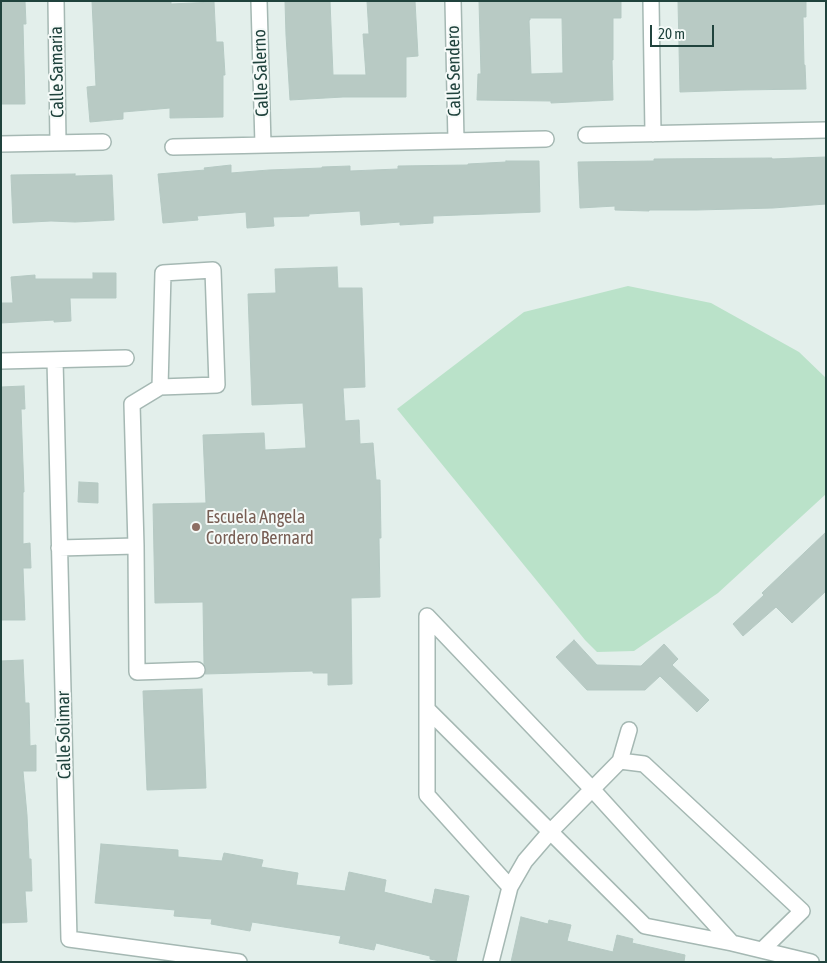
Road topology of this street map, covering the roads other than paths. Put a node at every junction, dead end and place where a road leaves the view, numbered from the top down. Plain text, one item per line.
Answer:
1 (56, 1) edge
2 (259, 1) edge
3 (453, 1) edge
4 (650, 1) edge
5 (826, 130) edge
6 (653, 134) junction
7 (586, 135) dead end
8 (546, 139) dead end
9 (456, 141) junction
10 (103, 142) dead end
11 (58, 143) junction
12 (1, 144) edge
13 (263, 145) junction
14 (173, 147) dead end
15 (126, 358) dead end
16 (55, 360) junction
17 (1, 361) edge
18 (160, 387) junction
19 (136, 546) junction
20 (60, 548) junction
21 (197, 670) dead end
22 (427, 709) junction
23 (629, 730) dead end
24 (620, 761) junction
25 (592, 790) junction
26 (550, 832) junction
27 (510, 887) junction
28 (732, 943) junction
29 (762, 950) junction
30 (239, 962) edge
31 (491, 962) edge
32 (811, 962) edge

1 - 11 street, Calle Samaria
2 - 13 street, Calle Salerno
3 - 9 street, Calle Sendero
4 - 6 street
5 - 6 street
6 - 7 street
8 - 9 street
9 - 13 street
10 - 11 street
11 - 12 street
13 - 14 street
15 - 16 street
16 - 17 street
16 - 20 street, Calle Solimar
18 - 18 street
18 - 19 street
19 - 20 street
19 - 21 street
20 - 30 street, Calle Solimar
22 - 25 street
22 - 26 street
22 - 27 street
23 - 24 street
24 - 25 street
24 - 29 street
25 - 26 street
25 - 28 street
26 - 27 street
26 - 28 street
27 - 31 street
28 - 29 street
29 - 32 street

